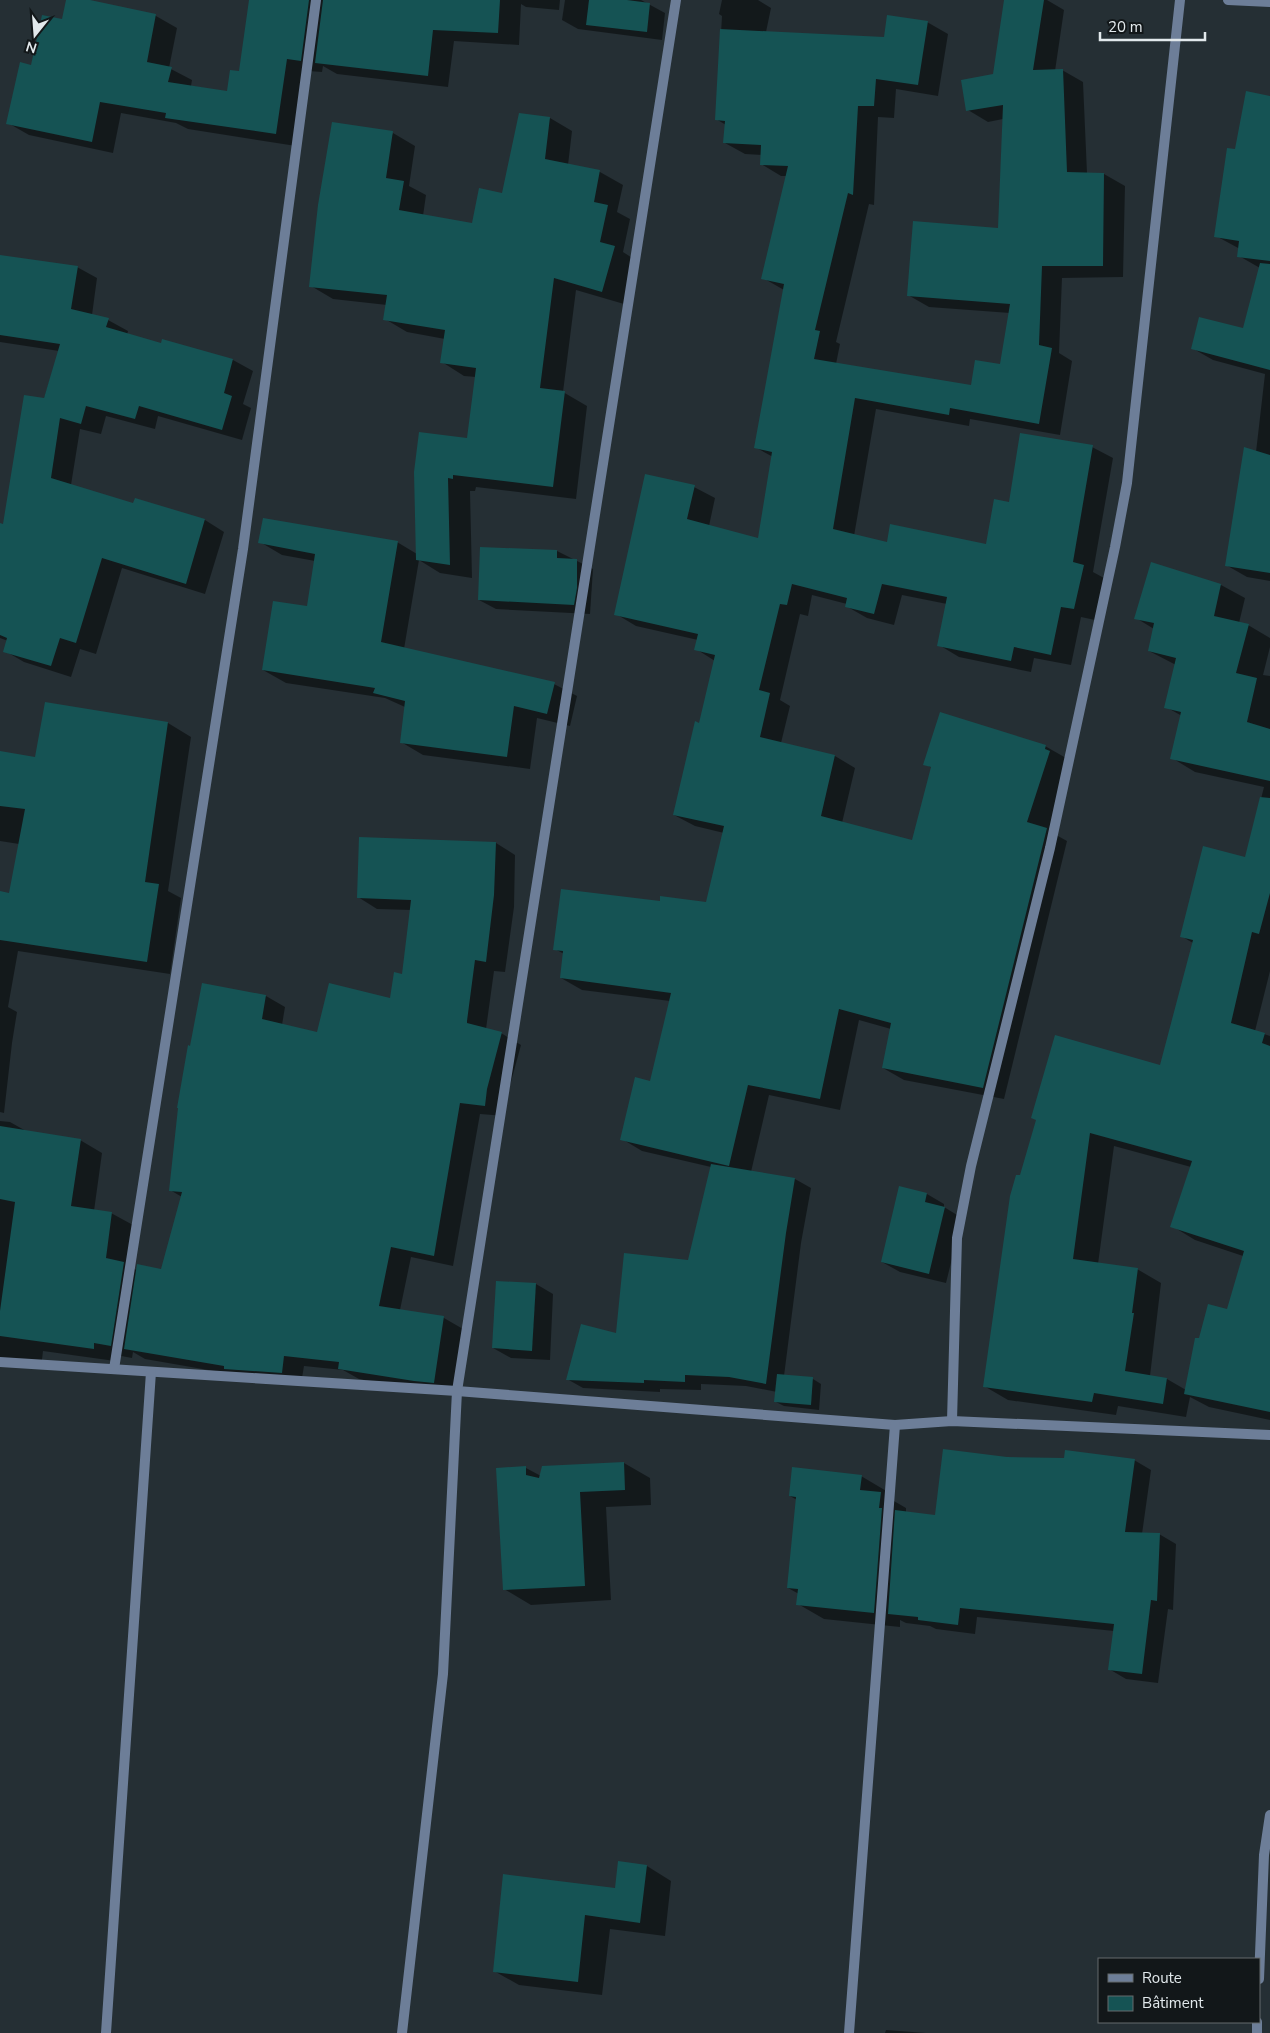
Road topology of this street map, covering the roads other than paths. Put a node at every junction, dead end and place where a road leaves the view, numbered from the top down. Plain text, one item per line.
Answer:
1 (316, 0) edge
2 (676, 0) edge
3 (1180, 0) edge
4 (1228, 0) edge
5 (1270, 2) edge
6 (0, 1362) edge
7 (114, 1369) junction
8 (151, 1372) junction
9 (457, 1391) junction
10 (952, 1421) junction
11 (896, 1425) junction
12 (1270, 1436) edge
13 (1270, 1815) edge
14 (1260, 1958) edge
15 (106, 2033) edge
16 (402, 2033) edge
17 (849, 2033) edge

1 - 7 street
2 - 9 street
3 - 10 street
4 - 5 street
6 - 7 street
7 - 8 street
8 - 9 street
8 - 15 street
9 - 11 street
9 - 16 street
10 - 11 street
10 - 12 street
11 - 17 street
13 - 14 street

